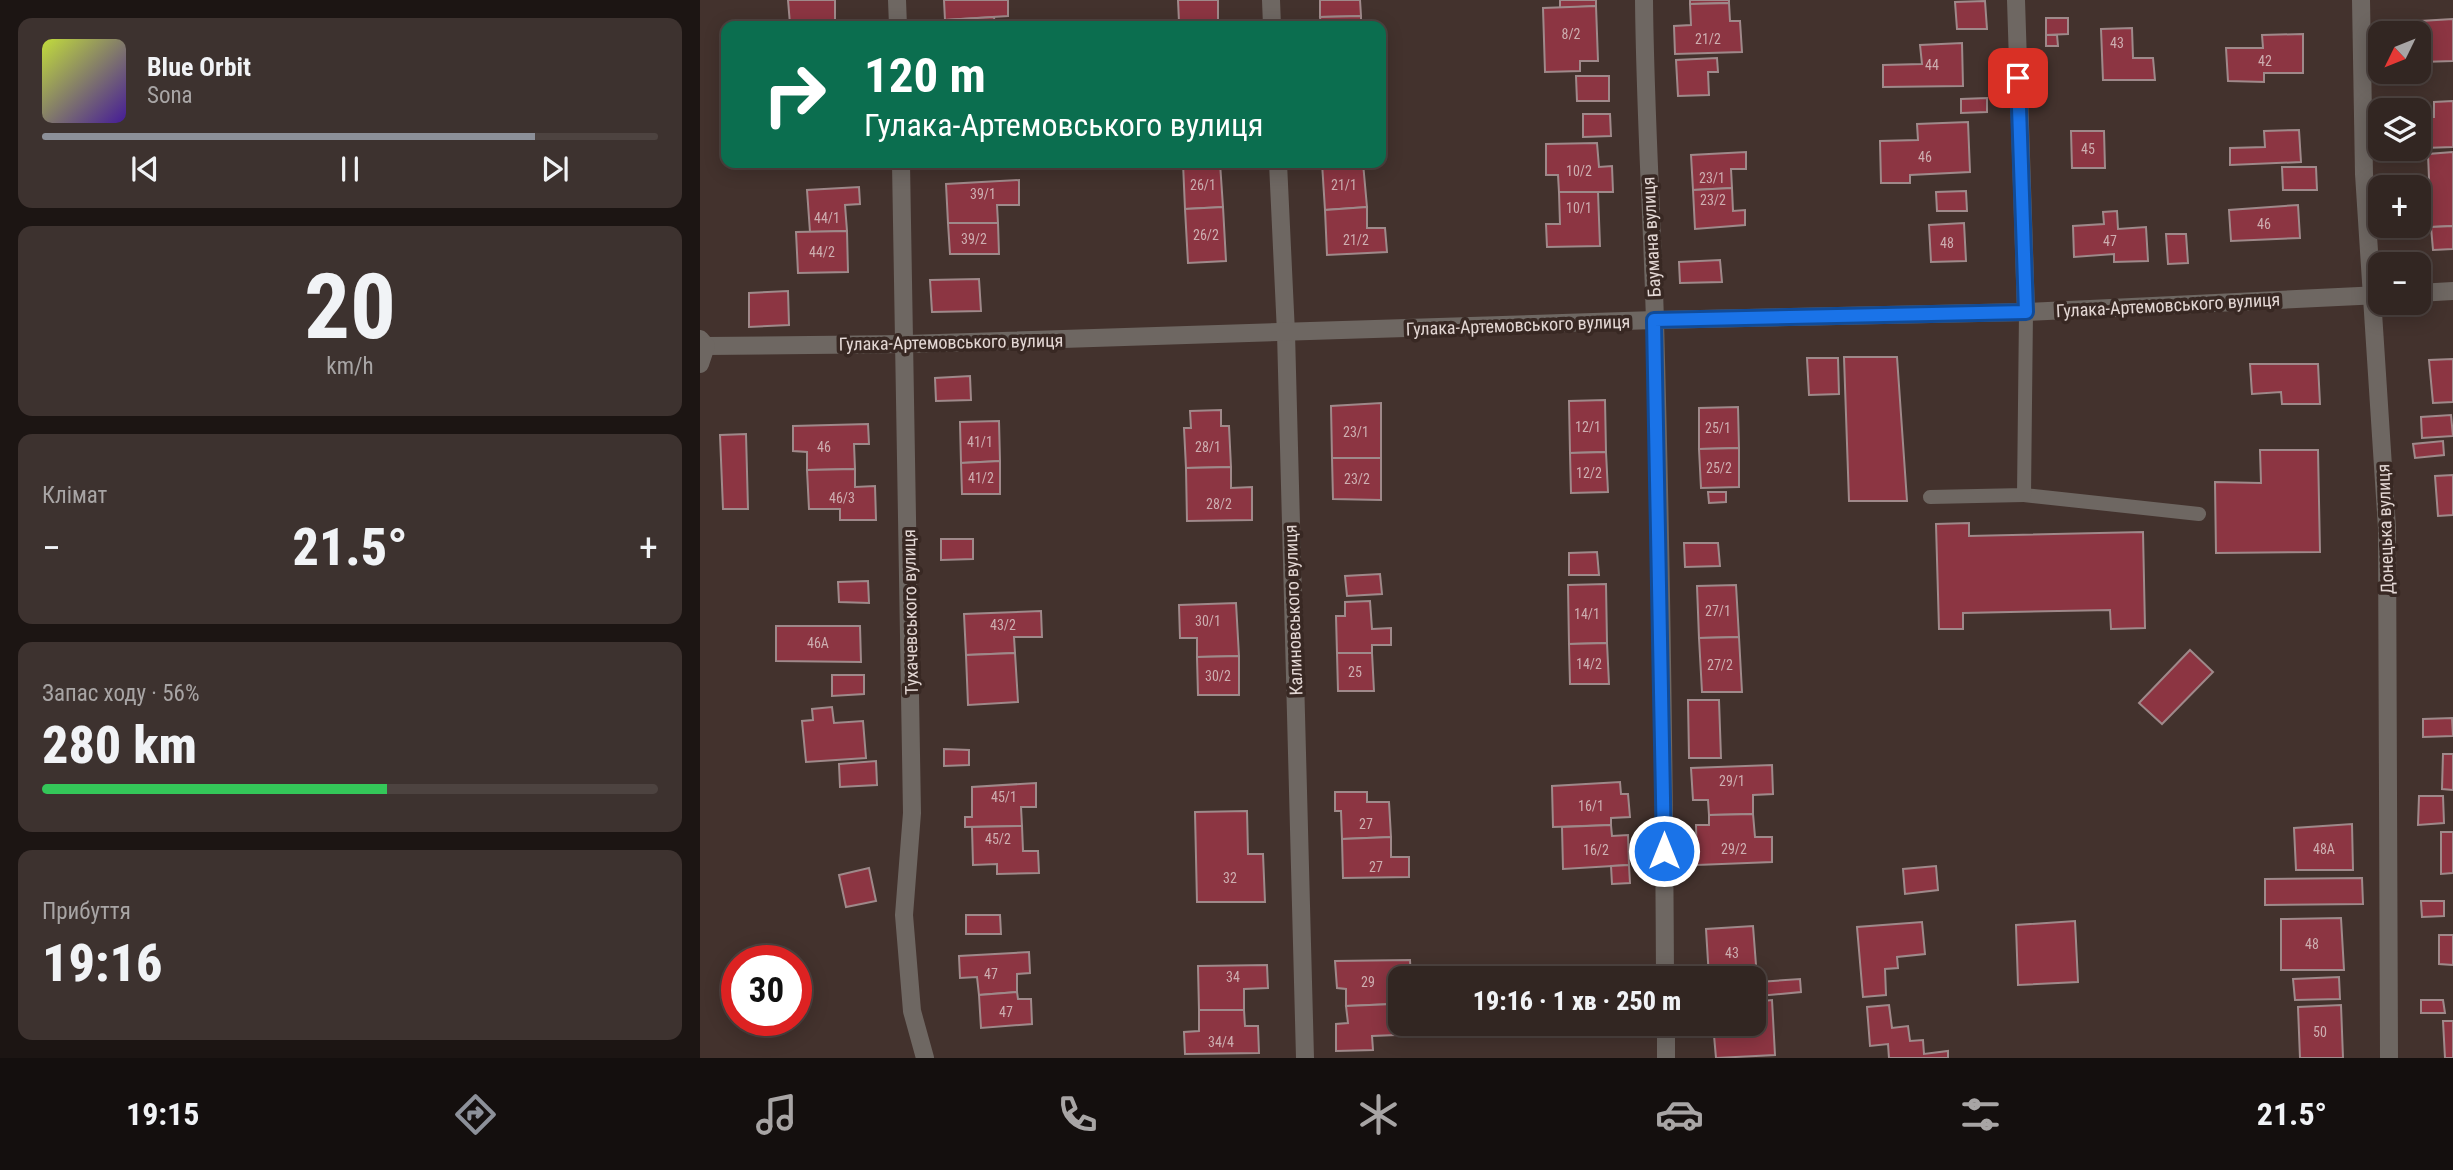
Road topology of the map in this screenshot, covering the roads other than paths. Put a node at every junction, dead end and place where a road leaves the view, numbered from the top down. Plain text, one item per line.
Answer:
1 (897, 0) edge
2 (1271, 0) edge
3 (1644, 0) edge
4 (2016, 0) edge
5 (2361, 0) edge
6 (898, 21) edge
7 (1272, 21) edge
8 (901, 168) edge
9 (1278, 168) edge
10 (2372, 252) edge
11 (2453, 292) edge
12 (2431, 293) edge
13 (2368, 295) edge
14 (2026, 312) junction
15 (2377, 315) edge
16 (1654, 320) junction
17 (1286, 333) junction
18 (703, 342) edge
19 (906, 344) junction
20 (700, 364) edge
21 (2024, 495) junction
22 (1930, 497) dead end
23 (2199, 514) dead end
24 (1665, 966) edge
25 (1666, 1036) edge
26 (925, 1058) edge
27 (1305, 1058) edge
28 (1666, 1058) edge
29 (2389, 1058) edge

1 - 6 street
2 - 7 street
3 - 16 street, Баумана вулиця
4 - 14 street
5 - 10 street, Донецька вулиця
8 - 19 street, Тухачевського вулиця
9 - 17 street, Калиновського вулиця
11 - 12 street
13 - 14 street, Гулака-Артемовського вулиця
14 - 16 street, Гулака-Артемовського вулиця
14 - 21 lane
15 - 29 street, Донецька вулиця
16 - 17 street, Гулака-Артемовського вулиця
16 - 24 street, Баумана вулиця
17 - 19 street, Гулака-Артемовського вулиця
17 - 27 street, Калиновського вулиця
18 - 19 street, Гулака-Артемовського вулиця
18 - 20 street
19 - 26 street, Тухачевського вулиця
21 - 22 lane
21 - 23 lane
25 - 28 street

